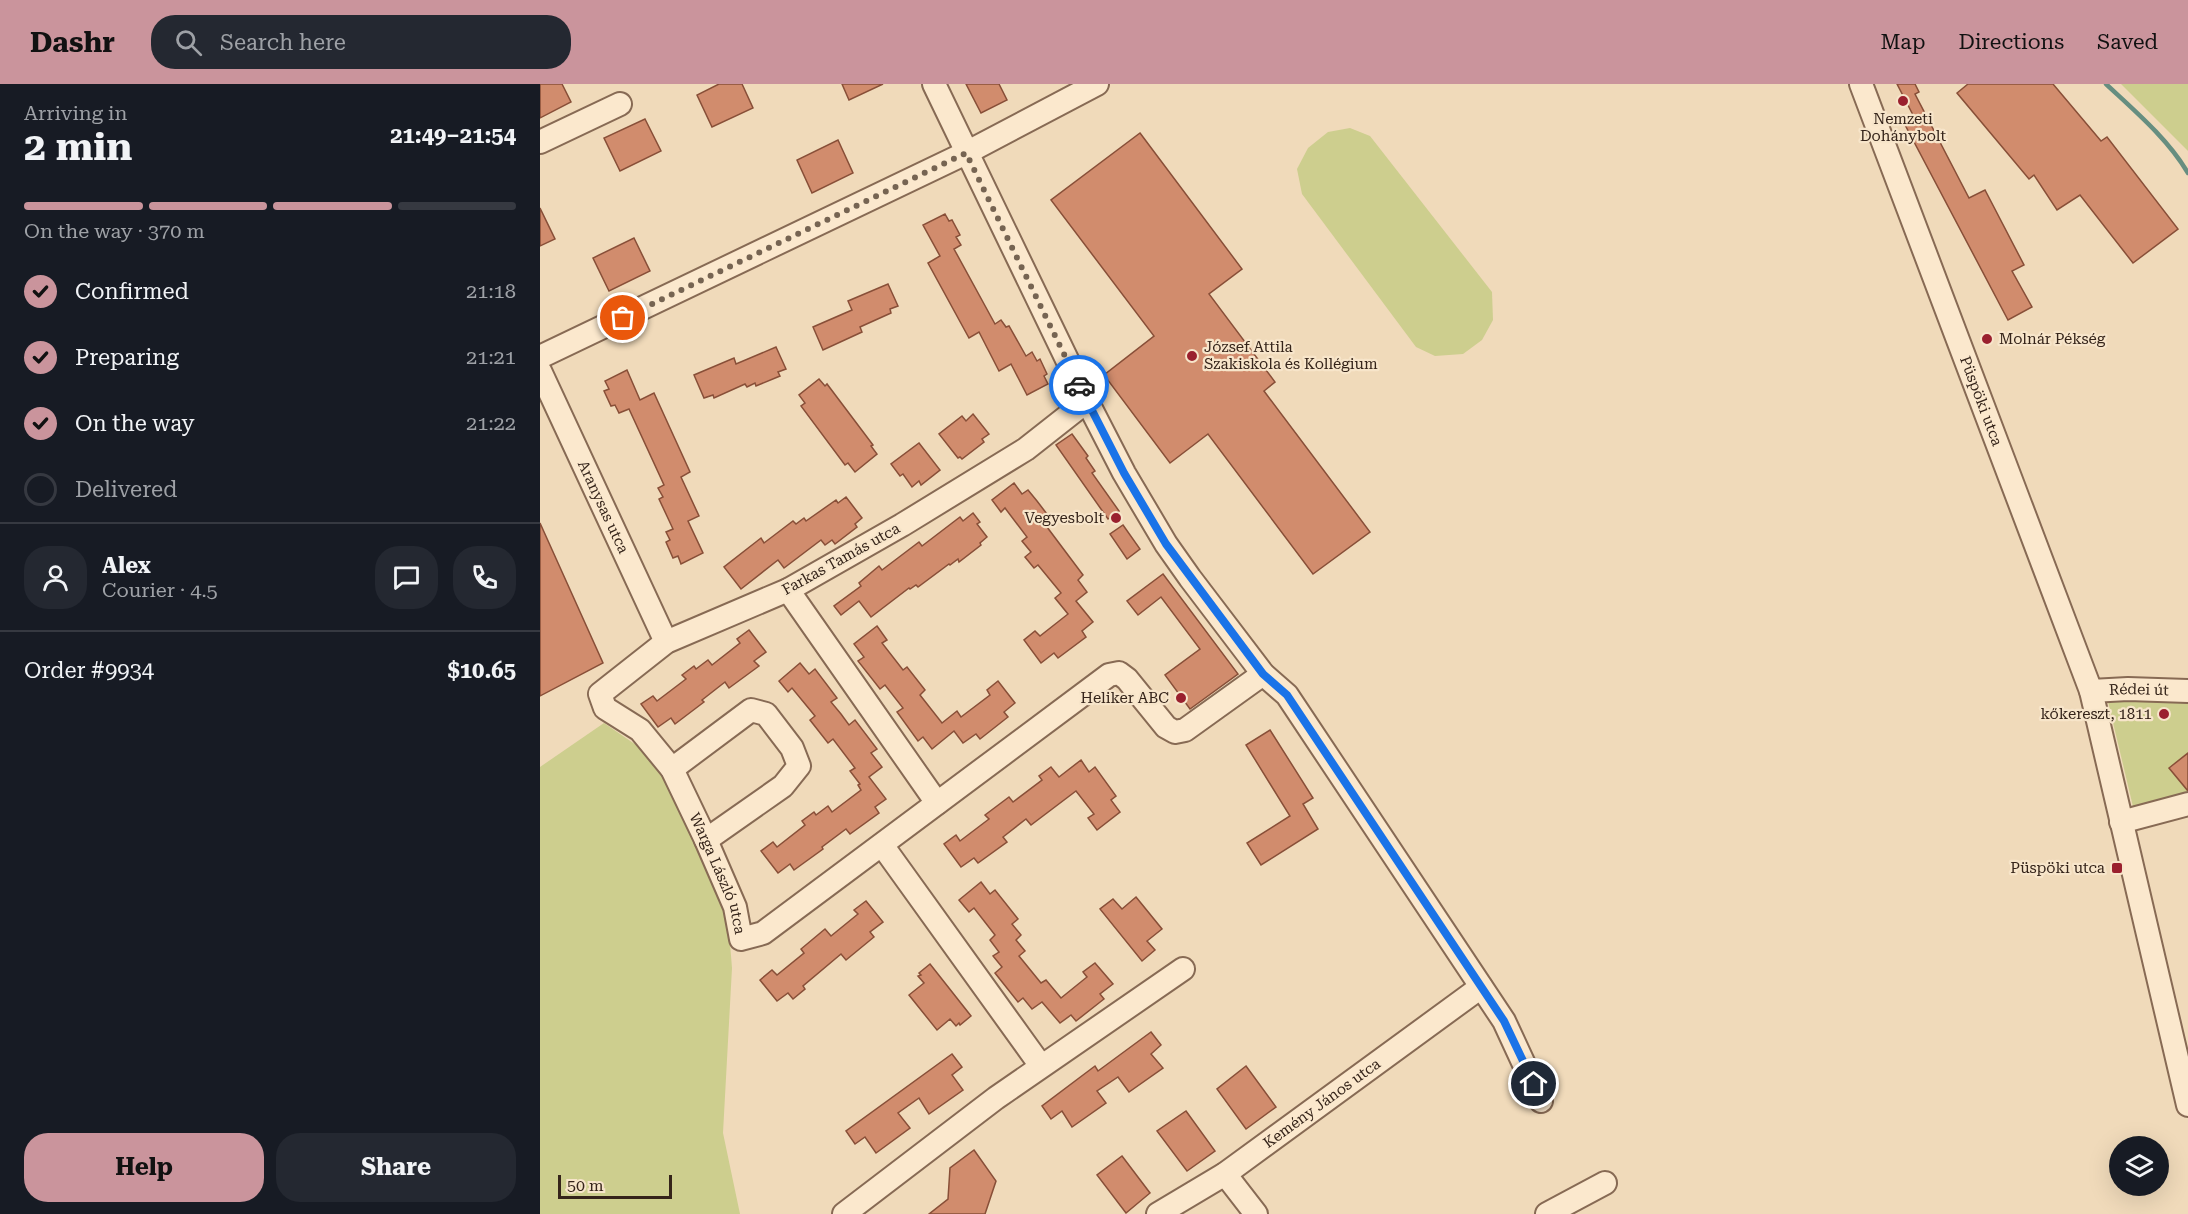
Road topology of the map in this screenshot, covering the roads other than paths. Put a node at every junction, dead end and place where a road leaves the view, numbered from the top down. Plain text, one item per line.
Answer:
1 (934, 84) edge
2 (1097, 84) edge
3 (1861, 84) edge
4 (620, 104) dead end
5 (540, 142) edge
6 (966, 153) junction
7 (540, 357) edge
8 (540, 371) edge
9 (1087, 400) junction
10 (788, 590) junction
11 (666, 642) junction
12 (1263, 674) junction
13 (2091, 691) junction
14 (2188, 691) edge
15 (605, 708) joint
16 (672, 769) junction
17 (937, 803) junction
18 (2188, 804) edge
19 (2121, 822) junction
20 (706, 840) junction
21 (882, 844) junction
22 (1183, 969) dead end
23 (1481, 987) junction
24 (1041, 1066) junction
25 (1541, 1101) dead end
26 (2188, 1106) edge
27 (1225, 1174) junction
28 (1605, 1183) dead end
29 (844, 1214) edge
30 (1158, 1214) edge
31 (1256, 1214) edge
32 (1547, 1214) edge

1 - 6 street
2 - 6 street
3 - 13 street, Püspöki utca
4 - 5 street
6 - 7 street
6 - 9 street
8 - 11 street, Aranysas utca
9 - 10 street, Farkas Tamás utca
9 - 12 street
10 - 11 street, Farkas Tamás utca
10 - 17 street
11 - 15 street, Farkas Tamás utca
12 - 17 street, Warga László utca
12 - 23 street
13 - 14 street, Rédei út
13 - 19 street, Püspöki utca
15 - 16 street, Warga László utca
16 - 20 street, Warga László utca
16 - 20 street
17 - 21 street, Warga László utca
18 - 19 street
19 - 26 street, Püspöki utca
20 - 21 street, Warga László utca
21 - 24 street
22 - 24 street
23 - 25 street
23 - 27 street, Kemény János utca
24 - 29 street
27 - 30 street, Kemény János utca
27 - 31 street
28 - 32 street

